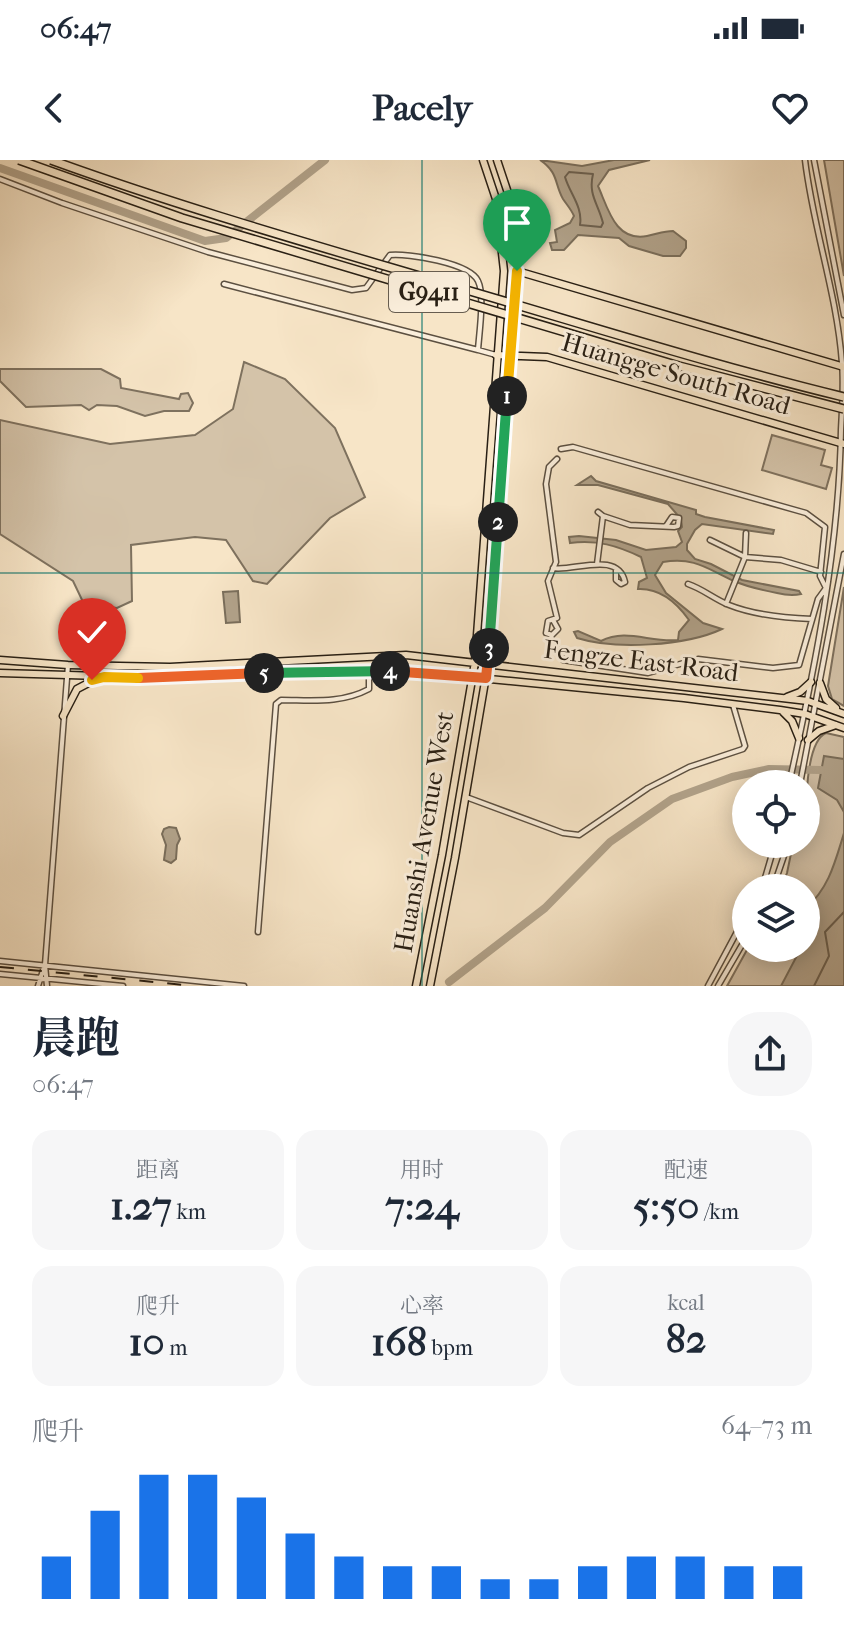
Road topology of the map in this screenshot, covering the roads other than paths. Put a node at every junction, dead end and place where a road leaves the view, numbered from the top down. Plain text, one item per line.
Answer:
1 (19, 160) edge
2 (51, 160) edge
3 (483, 160) edge
4 (497, 160) edge
5 (805, 160) edge
6 (814, 160) edge
7 (0, 179) edge
8 (517, 271) junction
9 (224, 284) dead end
10 (844, 315) edge
11 (478, 350) junction
12 (496, 355) junction
13 (510, 357) junction
14 (843, 367) edge
15 (844, 397) edge
16 (844, 409) edge
17 (842, 443) edge
18 (561, 449) dead end
19 (557, 459) dead end
20 (666, 526) dead end
21 (746, 533) dead end
22 (710, 540) dead end
23 (844, 554) edge
24 (745, 557) junction
25 (597, 564) junction
26 (553, 568) junction
27 (616, 570) dead end
28 (821, 572) junction
29 (688, 584) dead end
30 (826, 588) junction
31 (726, 604) junction
32 (812, 619) junction
33 (553, 620) junction
34 (552, 635) junction
35 (0, 660) edge
36 (475, 662) junction
37 (488, 664) junction
38 (68, 665) junction
39 (369, 671) junction
40 (0, 673) edge
41 (67, 676) junction
42 (104, 677) junction
43 (472, 677) junction
44 (486, 678) junction
45 (811, 682) junction
46 (820, 683) junction
47 (782, 698) junction
48 (808, 701) junction
49 (733, 704) junction
50 (816, 704) junction
51 (780, 710) junction
52 (843, 713) edge
53 (805, 714) junction
54 (63, 716) junction
55 (813, 717) junction
56 (840, 726) edge
57 (799, 738) junction
58 (808, 740) junction
59 (792, 770) edge
60 (803, 770) edge
61 (466, 797) junction
62 (258, 932) dead end
63 (732, 941) edge
64 (0, 961) edge
65 (732, 962) edge
66 (45, 965) junction
67 (0, 974) edge
68 (39, 978) junction
69 (48, 978) junction
70 (38, 986) edge
71 (47, 986) edge
72 (123, 986) edge
73 (244, 986) edge
74 (416, 986) edge
75 (430, 986) edge
76 (708, 986) edge
77 (718, 986) edge

1 - 16 highway, G9411, bridge
2 - 15 highway, G9411, bridge
3 - 12 main road, Huanshi Avenue West
4 - 8 main road, Huanshi Avenue West
5 - 14 street
6 - 10 street
7 - 11 street
8 - 13 main road, Huanshi Avenue West
8 - 14 main road, Huangge South Road
9 - 11 street
11 - 12 street
12 - 13 main road, Huangge South Road
12 - 36 main road, Huanshi Avenue West
13 - 17 main road, Huangge South Road
13 - 37 main road, Huanshi Avenue West
14 - 17 street
17 - 30 street
18 - 28 street
19 - 26 street
20 - 25 street
21 - 24 street
22 - 24 street
23 - 46 street
24 - 28 street
24 - 31 street
25 - 26 street
25 - 27 street
26 - 33 street
28 - 30 street
29 - 31 street
30 - 32 street
30 - 45 street
31 - 32 street
32 - 34 street
33 - 34 street
33 - 34 street
35 - 38 main road, Fengze East Road
36 - 37 main road, Fengze East Road
36 - 38 main road, Fengze East Road
36 - 43 main road, Huanshi Avenue West
37 - 44 main road, Huanshi Avenue West
37 - 47 main road, Fengze East Road
38 - 41 street
39 - 42 main road, Fengze East Road
39 - 43 main road, Fengze East Road
39 - 62 street
40 - 41 main road, Fengze East Road
41 - 42 main road, Fengze East Road
41 - 54 street
42 - 54 main road
43 - 44 main road, Fengze East Road
43 - 74 main road, Huanshi Avenue West
44 - 49 main road, Fengze East Road
44 - 61 main road, Huanshi Avenue West
45 - 47 main road
45 - 48 street
46 - 50 street
46 - 52 main road
47 - 48 main road, Fengze East Road
48 - 50 main road, Fengze East Road
48 - 53 street
49 - 51 main road, Fengze East Road
49 - 61 street
50 - 52 main road, Fengze East Road
50 - 55 street
51 - 53 main road, Fengze East Road
51 - 57 main road
53 - 55 main road, Fengze East Road
53 - 57 street
54 - 66 street
55 - 56 main road, Fengze East Road
55 - 58 street
56 - 58 main road
57 - 59 street
58 - 60 street
61 - 75 main road, Huanshi Avenue West
63 - 76 street
64 - 66 street
65 - 77 street
66 - 68 street
66 - 69 street
66 - 73 street
67 - 68 street
68 - 69 street
68 - 70 street
69 - 71 street
69 - 72 street

